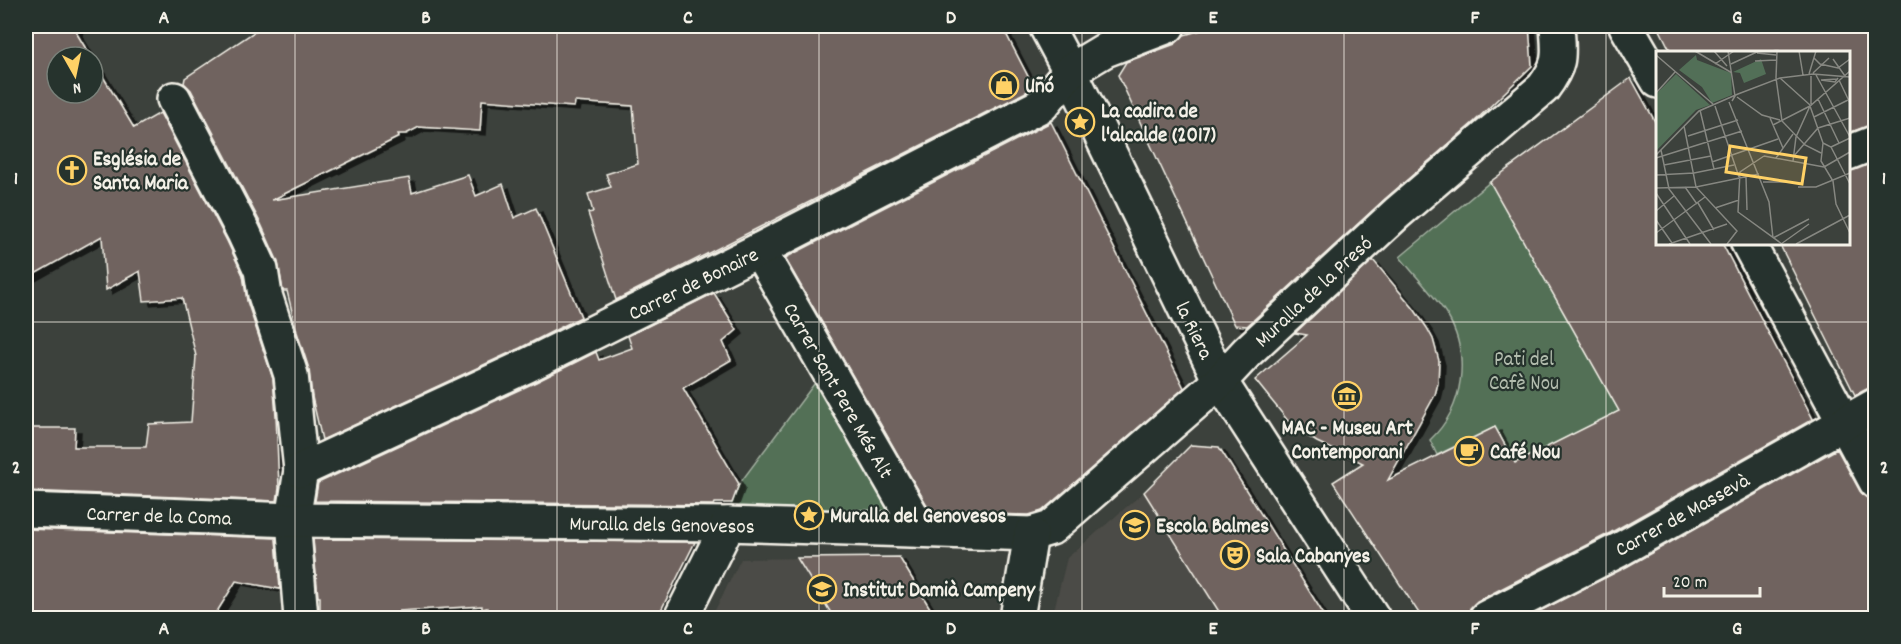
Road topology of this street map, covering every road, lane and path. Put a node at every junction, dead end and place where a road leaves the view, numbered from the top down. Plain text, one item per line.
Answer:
1 (1046, 26) edge
2 (1168, 26) edge
3 (1557, 26) edge
4 (1626, 26) edge
5 (1070, 71) junction
6 (1656, 78) edge
7 (174, 99) dead end
8 (1875, 142) edge
9 (1850, 152) edge
10 (1749, 244) edge
11 (759, 250) junction
12 (1220, 381) junction
13 (1875, 405) edge
14 (1842, 423) junction
15 (301, 470) junction
16 (1875, 482) edge
17 (26, 510) edge
18 (293, 520) junction
19 (728, 524) junction
20 (920, 530) junction
21 (1031, 534) junction
22 (296, 617) edge
23 (681, 618) edge
24 (1017, 618) edge
25 (1373, 618) edge
26 (1486, 618) edge

1 - 5 street, la Riera
2 - 5 street, Carrer de Bonaire
3 - 12 street, Muralla de la Presó
4 - 6 street
5 - 11 street, Carrer de Bonaire
5 - 12 street, la Riera
7 - 15 street
8 - 9 street
10 - 14 street
11 - 15 street, Carrer de Bonaire
11 - 20 street, Carrer Sant Pere Més Alt
12 - 21 street, Muralla de la Presó
12 - 25 street, la Riera
13 - 14 street, Carrer de Massevà
14 - 16 street
14 - 26 street, Carrer de Massevà
15 - 18 street
17 - 18 street, Carrer de la Coma
18 - 19 street, Muralla dels Genovesos
18 - 22 street
19 - 20 street, Muralla dels Genovesos
19 - 23 street
20 - 21 street, Muralla dels Genovesos
21 - 24 street

